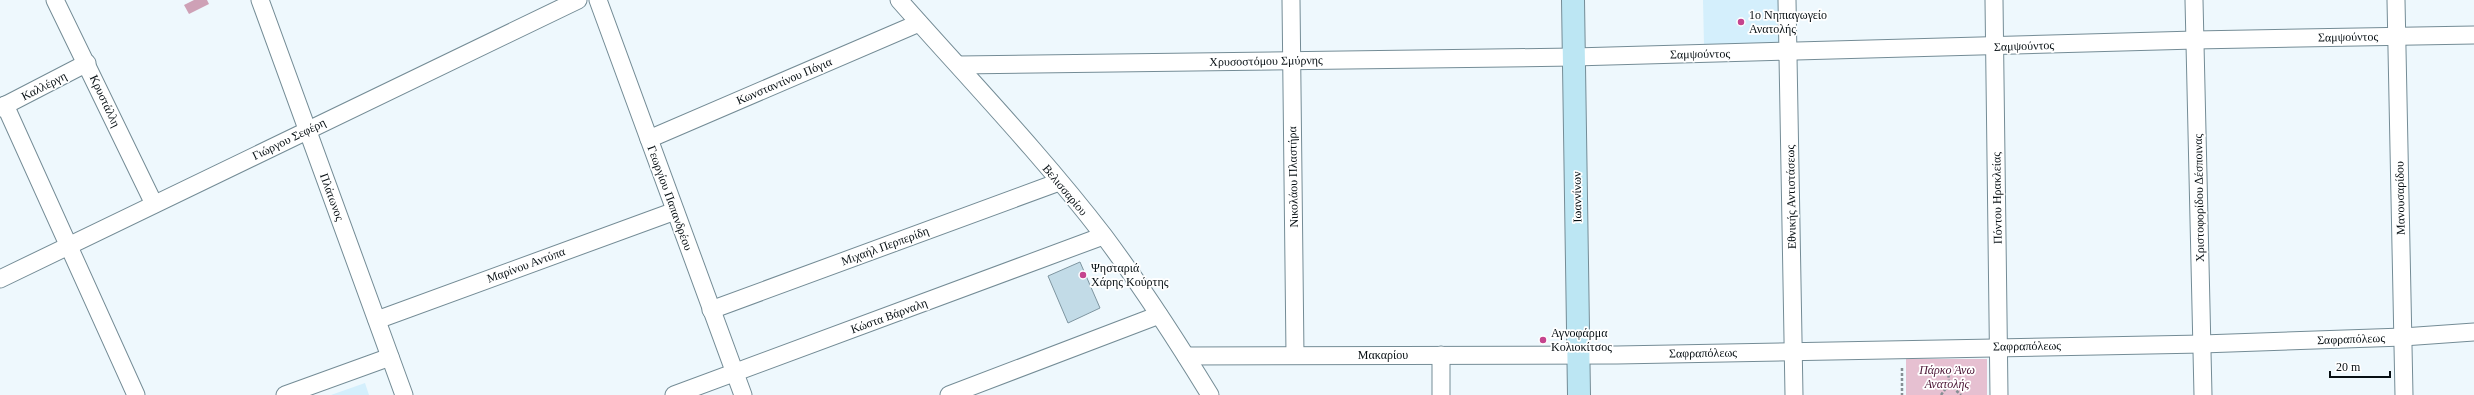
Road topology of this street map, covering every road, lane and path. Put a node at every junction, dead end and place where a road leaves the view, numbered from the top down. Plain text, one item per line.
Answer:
1 (55, 0) edge
2 (260, 0) edge
3 (578, 0) edge
4 (598, 0) edge
5 (899, 0) edge
6 (1291, 0) edge
7 (1573, 0) edge
8 (1787, 0) edge
9 (1994, 0) edge
10 (2194, 0) edge
11 (2396, 0) edge
12 (920, 23) junction
13 (2474, 35) edge
14 (2396, 36) junction
15 (2195, 40) junction
16 (1994, 46) junction
17 (1788, 52) junction
18 (1574, 58) junction
19 (1292, 60) junction
20 (87, 64) junction
21 (959, 65) junction
22 (3, 106) edge
23 (308, 130) junction
24 (648, 139) junction
25 (1059, 182) junction
26 (154, 204) junction
27 (675, 211) junction
28 (1103, 236) junction
29 (69, 245) junction
30 (0, 279) edge
31 (711, 310) junction
32 (1159, 315) junction
33 (377, 320) junction
34 (2474, 332) edge
35 (2403, 337) junction
36 (2202, 344) junction
37 (1947, 347) junction
38 (1999, 347) junction
39 (1902, 348) junction
40 (1794, 351) junction
41 (1295, 355) junction
42 (1441, 355) junction
43 (1579, 355) junction
44 (1186, 356) junction
45 (390, 357) junction
46 (734, 373) junction
47 (1949, 384) junction
48 (136, 395) edge
49 (285, 395) edge
50 (404, 395) edge
51 (674, 395) edge
52 (743, 395) edge
53 (949, 395) edge
54 (1210, 395) edge
55 (1441, 395) edge
56 (1579, 395) edge
57 (1794, 395) edge
58 (1902, 395) edge
59 (1941, 395) edge
60 (1961, 395) edge
61 (1999, 395) edge
62 (2203, 395) edge
63 (2404, 395) edge

1 - 20 street, Κρυστάλλη
2 - 23 street, Πλάτωνος
3 - 23 street, Γιώργου Σεφέρη
4 - 24 street, Γεωργίου Παπανδρέου
5 - 12 street, Βελισσαρίου
6 - 19 street, Νικολάου Πλαστήρα
7 - 18 main road, Ιωαννίνων
8 - 17 street, Εθνικής Αντιστάσεως
9 - 16 street, Πόντου Ηρακλείας
10 - 15 street, Χριστοφορίδου Δέσποινας
11 - 14 street, Μανουσαρίδου
12 - 21 street, Βελισσαρίου
12 - 24 street, Κωνσταντίνου Πόγια
13 - 14 street, Σαμψούντος
14 - 15 street, Σαμψούντος
14 - 35 street, Μανουσαρίδου
15 - 16 street, Σαμψούντος
15 - 36 street, Χριστοφορίδου Δέσποινας
16 - 17 street, Σαμψούντος
16 - 38 street, Πόντου Ηρακλείας
17 - 18 street, Σαμψούντος
17 - 40 street, Εθνικής Αντιστάσεως
18 - 19 street, Χρυσοστόμου Σμύρνης
18 - 43 main road, Ιωαννίνων
19 - 21 street, Χρυσοστόμου Σμύρνης
19 - 41 street, Νικολάου Πλαστήρα
20 - 22 street, Καλλέργη
20 - 26 street, Κρυστάλλη
21 - 25 street, Βελισσαρίου
22 - 29 street
23 - 26 street, Γιώργου Σεφέρη
23 - 33 street, Πλάτωνος
24 - 27 street, Γεωργίου Παπανδρέου
25 - 28 street, Βελισσαρίου
25 - 31 street, Μιχαήλ Περπερίδη
26 - 29 street, Γιώργου Σεφέρη
27 - 31 street, Γεωργίου Παπανδρέου
27 - 33 street, Μαρίνου Αντύπα
28 - 32 street, Βελισσαρίου
28 - 46 street, Κώστα Βάρναλη
29 - 30 street, Γιώργου Σεφέρη
29 - 48 street
31 - 46 street, Γεωργίου Παπανδρέου
32 - 44 street, Βελισσαρίου
32 - 53 street
33 - 45 street, Πλάτωνος
34 - 35 street, Σαφραπόλεως
35 - 36 street, Σαφραπόλεως
35 - 63 street, Μανουσαρίδου
36 - 38 street, Σαφραπόλεως
36 - 62 street, Χριστοφορίδου Δέσποινας
37 - 38 street, Σαφραπόλεως
37 - 39 street, Σαφραπόλεως
37 - 47 path
38 - 61 street, Πόντου Ηρακλείας
39 - 40 street, Σαφραπόλεως
39 - 58 path
40 - 43 street, Σαφραπόλεως
40 - 57 street, Εθνικής Αντιστάσεως
41 - 42 street, Μακαρίου
41 - 44 street, Μακαρίου
42 - 43 street, Μακαρίου
42 - 55 street
43 - 56 main road, Ιωαννίνων
44 - 54 street, Βελισσαρίου
45 - 49 street
45 - 50 street, Πλάτωνος
46 - 51 street, Κώστα Βάρναλη
46 - 52 street, Γεωργίου Παπανδρέου
47 - 59 path
47 - 60 path

